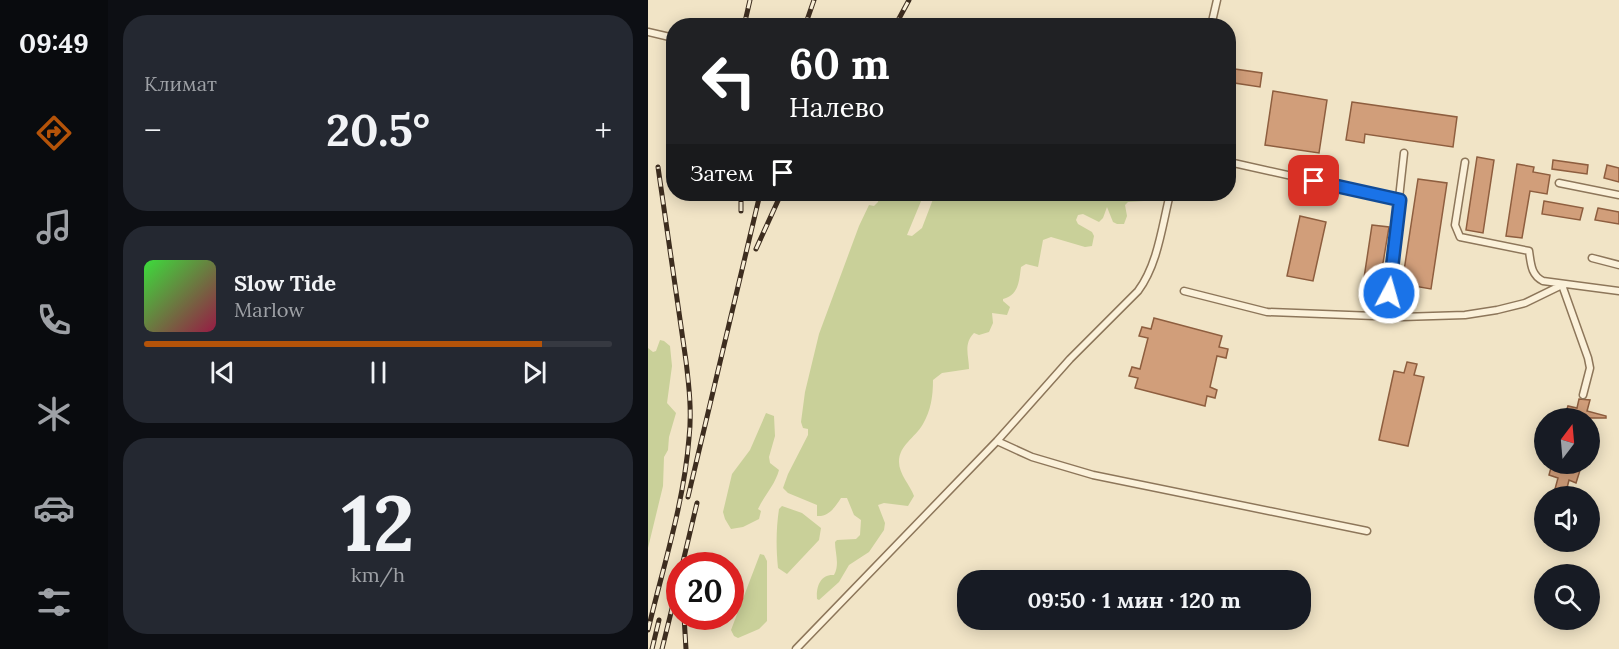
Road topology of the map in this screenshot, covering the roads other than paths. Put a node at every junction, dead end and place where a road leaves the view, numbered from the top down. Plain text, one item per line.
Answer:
1 (1217, 0) edge
2 (1213, 18) edge
3 (648, 32) edge
4 (666, 36) edge
5 (1404, 153) dead end
6 (1465, 162) dead end
7 (1236, 164) edge
8 (1559, 183) dead end
9 (1619, 195) edge
10 (1400, 200) junction
11 (1168, 201) edge
12 (1592, 258) dead end
13 (1619, 265) edge
14 (1562, 285) junction
15 (1184, 291) dead end
16 (1619, 291) edge
17 (1386, 316) junction
18 (1583, 395) dead end
19 (998, 441) junction
20 (1367, 531) dead end
21 (796, 649) edge

1 - 2 lane
3 - 4 lane
5 - 10 lane
6 - 14 lane
7 - 10 lane
8 - 9 lane
10 - 17 lane
11 - 19 lane
12 - 13 lane
14 - 16 lane
14 - 17 lane
14 - 18 lane
15 - 17 lane
19 - 20 lane
19 - 21 lane

